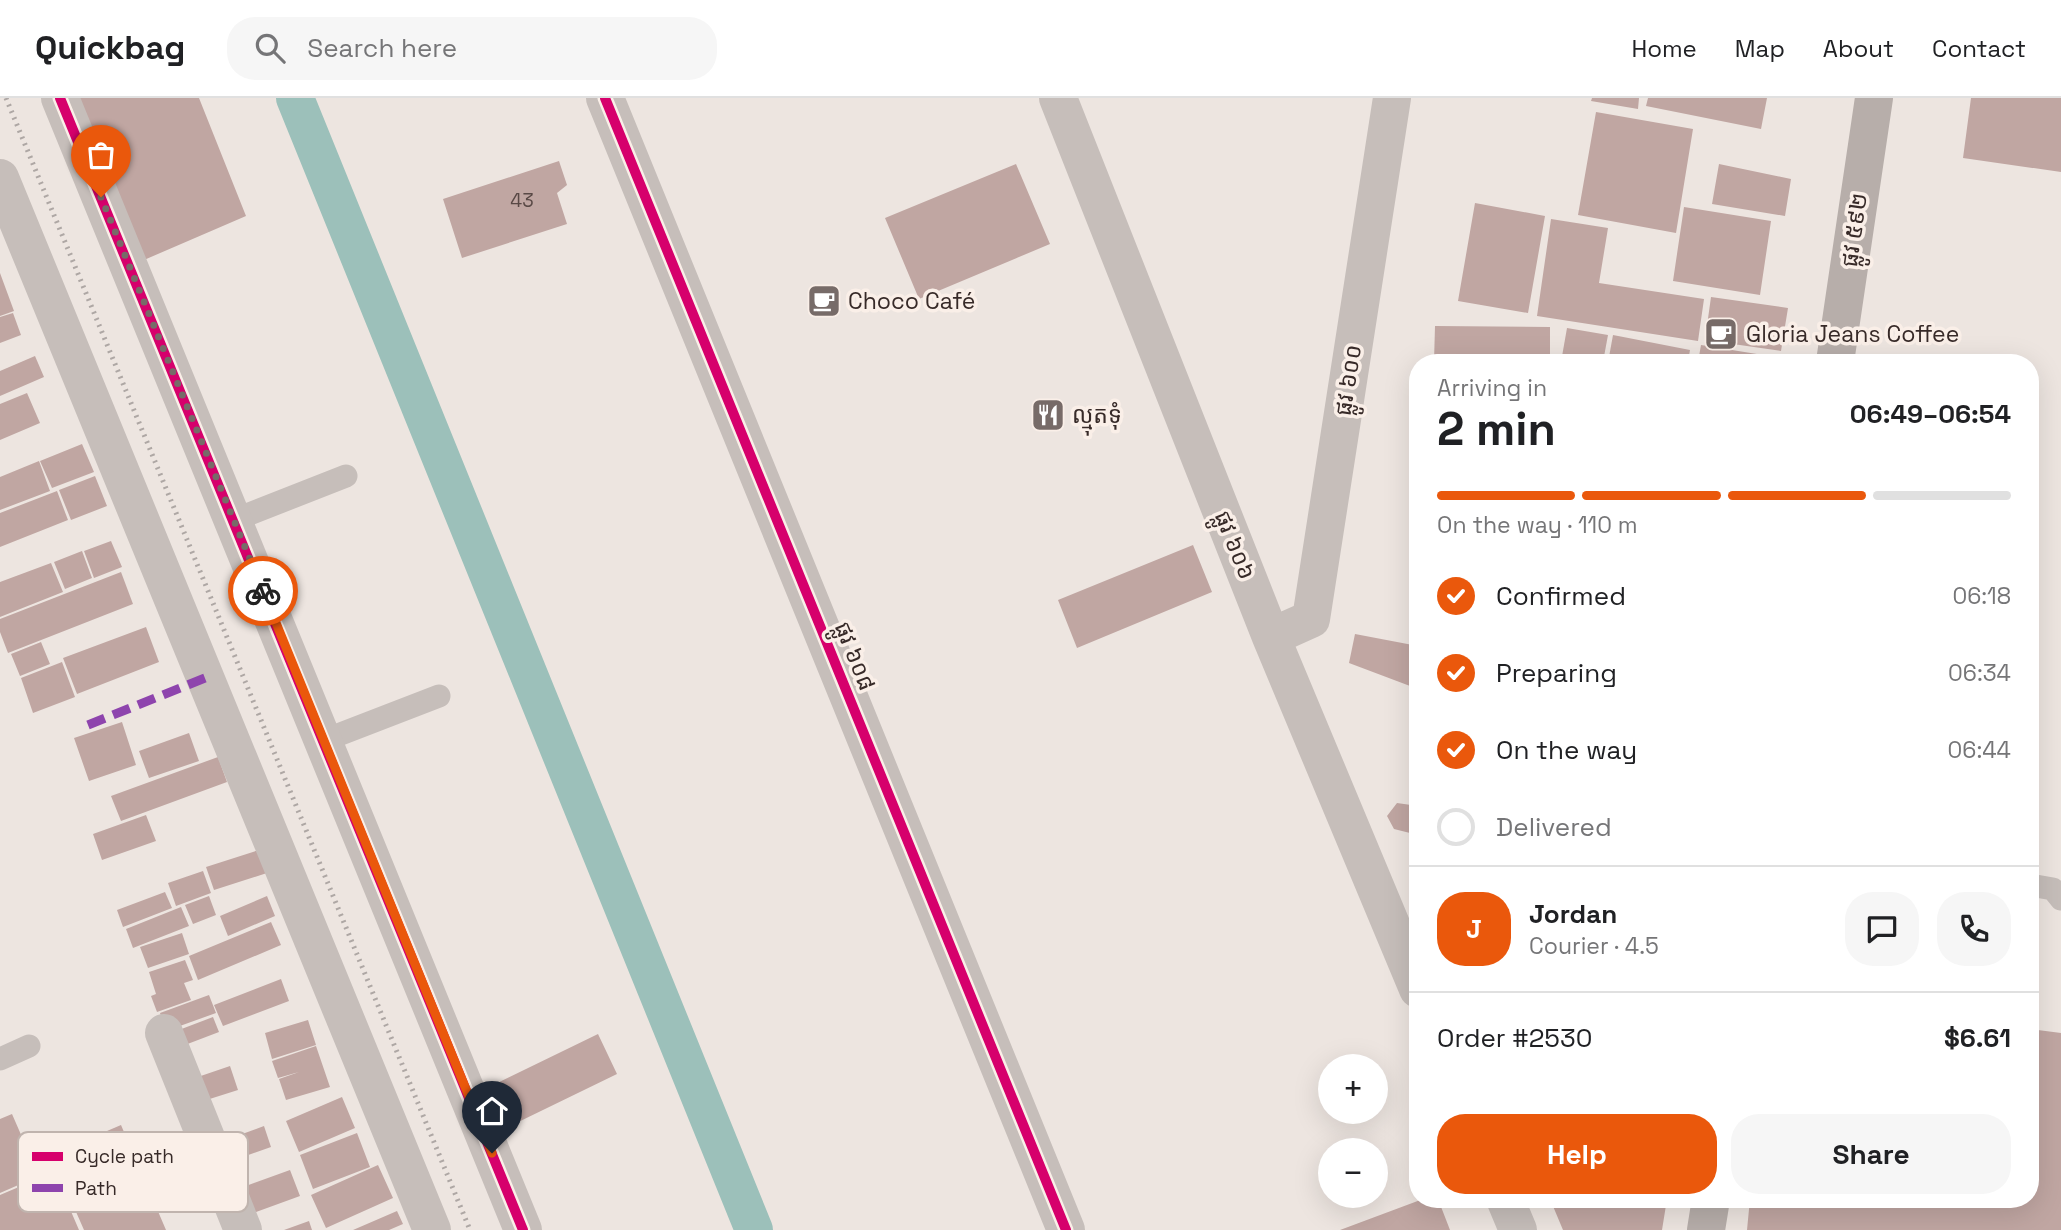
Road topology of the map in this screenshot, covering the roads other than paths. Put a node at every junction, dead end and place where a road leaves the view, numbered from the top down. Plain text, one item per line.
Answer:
1 (60, 98) edge
2 (605, 98) edge
3 (1058, 98) edge
4 (1392, 98) edge
5 (1874, 98) edge
6 (0, 178) edge
7 (1836, 354) edge
8 (346, 476) dead end
9 (234, 520) junction
10 (1272, 637) junction
11 (439, 696) dead end
12 (325, 740) junction
13 (2039, 887) edge
14 (2061, 899) edge
15 (1409, 967) edge
16 (164, 1033) dead end
17 (29, 1046) dead end
18 (0, 1059) edge
19 (204, 1132) edge
20 (1508, 1208) edge
21 (1710, 1208) edge
22 (236, 1212) edge
23 (243, 1230) edge
24 (432, 1230) edge
25 (523, 1230) edge
26 (1066, 1230) edge
27 (1518, 1230) edge
28 (1706, 1230) edge

1 - 9 street
2 - 26 street, ផ្លូវ ៦០៨
3 - 10 street, ផ្លូវ ៦០៦
4 - 10 street, ផ្លូវ ៦០០
5 - 7 street, ផ្លូវ ៥៩២
6 - 24 street
8 - 9 lane
9 - 12 street
10 - 15 street, ផ្លូវ ៦០៦
11 - 12 lane
12 - 25 street
13 - 14 lane
16 - 19 street
17 - 18 lane
20 - 27 street
21 - 28 street
22 - 23 street

